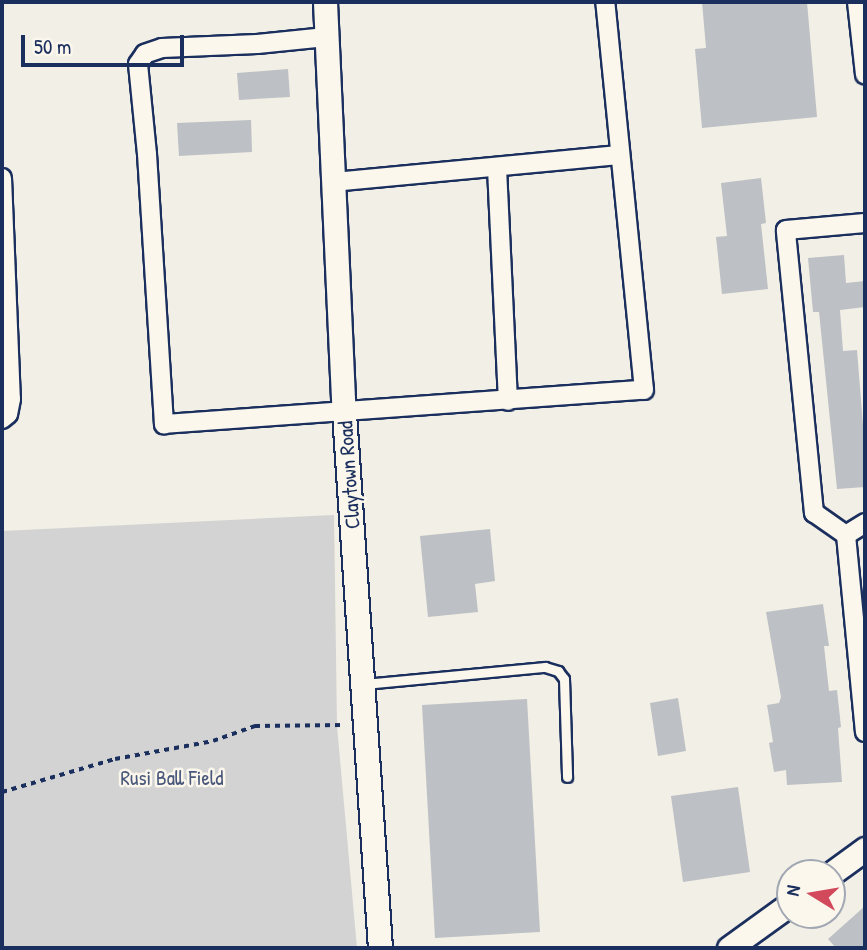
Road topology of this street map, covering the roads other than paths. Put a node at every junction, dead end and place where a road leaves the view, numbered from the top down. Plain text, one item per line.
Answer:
1 (325, 2) edge
2 (605, 2) edge
3 (857, 2) edge
4 (326, 37) junction
5 (865, 75) edge
6 (618, 155) junction
7 (497, 168) junction
8 (2, 178) edge
9 (333, 182) junction
10 (865, 223) edge
11 (508, 401) junction
12 (344, 413) junction
13 (2, 419) edge
14 (865, 523) edge
15 (846, 535) junction
16 (363, 684) junction
17 (865, 732) edge
18 (567, 776) dead end
19 (865, 849) edge
20 (846, 863) edge
21 (776, 914) edge
22 (380, 948) edge
23 (729, 948) edge

1 - 4 street, Claytown Road
2 - 6 street
3 - 5 street
4 - 9 street, Claytown Road
4 - 12 street
6 - 7 street
6 - 11 street
7 - 9 street
7 - 11 street
8 - 13 street
9 - 12 street, Claytown Road
10 - 15 street
11 - 12 street
12 - 16 street, Claytown Road
14 - 15 street
15 - 17 street
16 - 18 lane
16 - 22 street, Claytown Road
19 - 20 street
21 - 23 street

